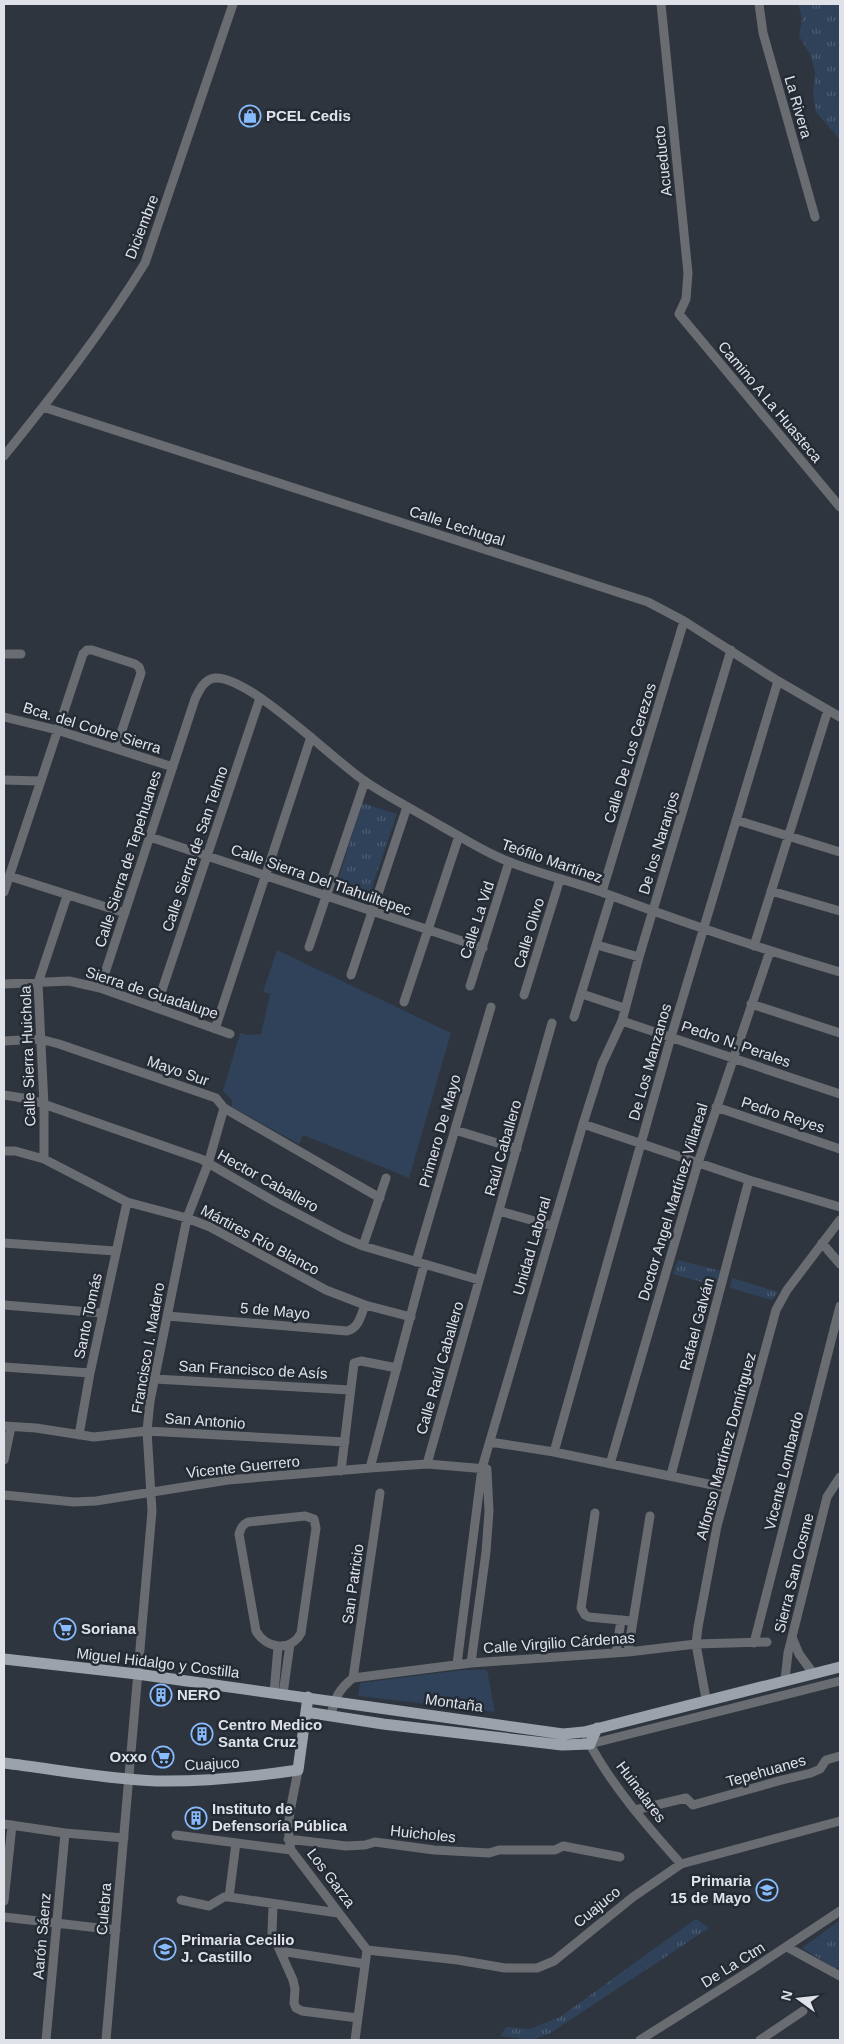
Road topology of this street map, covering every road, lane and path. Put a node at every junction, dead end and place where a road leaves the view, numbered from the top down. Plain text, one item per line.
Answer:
1 (233, 4) edge
2 (661, 4) edge
3 (759, 4) edge
4 (815, 217) dead end
5 (679, 314) joint
6 (43, 407) junction
7 (4, 456) edge
8 (840, 507) edge
9 (684, 621) junction
10 (731, 650) junction
11 (4, 654) edge
12 (21, 654) dead end
13 (778, 681) junction
14 (260, 698) junction
15 (828, 710) junction
16 (4, 717) edge
17 (840, 717) edge
18 (57, 730) junction
19 (311, 737) junction
20 (116, 748) junction
21 (173, 767) junction
22 (4, 780) edge
23 (40, 781) junction
24 (365, 781) junction
25 (407, 807) junction
26 (736, 820) junction
27 (459, 836) junction
28 (788, 836) junction
29 (150, 837) junction
30 (840, 852) edge
31 (208, 856) junction
32 (510, 862) junction
33 (9, 876) junction
34 (264, 876) junction
35 (560, 878) junction
36 (4, 892) edge
37 (772, 892) junction
38 (607, 894) junction
39 (67, 896) junction
40 (326, 896) junction
41 (653, 911) junction
42 (372, 912) junction
43 (840, 912) edge
44 (125, 913) junction
45 (703, 929) junction
46 (428, 930) junction
47 (597, 945) junction
48 (754, 946) junction
49 (309, 947) dead end
50 (483, 948) junction
51 (770, 951) junction
52 (638, 957) junction
53 (840, 972) edge
54 (352, 975) dead end
55 (38, 983) junction
56 (4, 984) edge
57 (470, 986) dead end
58 (100, 988) junction
59 (582, 994) junction
60 (524, 995) dead end
61 (404, 1002) dead end
62 (751, 1004) junction
63 (491, 1007) dead end
64 (156, 1008) junction
65 (624, 1008) junction
66 (574, 1017) dead end
67 (622, 1021) junction
68 (552, 1023) dead end
69 (215, 1029) junction
70 (840, 1033) edge
71 (230, 1034) dead end
72 (671, 1036) junction
73 (40, 1040) junction
74 (4, 1041) edge
75 (613, 1042) joint
76 (733, 1057) junction
77 (840, 1094) edge
78 (4, 1095) edge
79 (44, 1105) junction
80 (716, 1107) junction
81 (224, 1108) junction
82 (583, 1124) junction
83 (455, 1130) junction
84 (640, 1143) junction
85 (840, 1148) edge
86 (517, 1149) junction
87 (4, 1152) edge
88 (44, 1159) junction
89 (698, 1163) junction
90 (208, 1164) junction
91 (386, 1178) dead end
92 (749, 1180) junction
93 (380, 1198) junction
94 (127, 1202) junction
95 (840, 1207) edge
96 (499, 1211) junction
97 (187, 1218) junction
98 (840, 1220) edge
99 (552, 1226) junction
100 (4, 1243) edge
101 (822, 1243) junction
102 (363, 1246) junction
103 (115, 1251) junction
104 (420, 1264) junction
105 (840, 1264) edge
106 (479, 1280) junction
107 (4, 1305) edge
108 (366, 1305) junction
109 (840, 1306) edge
110 (102, 1313) junction
111 (167, 1316) junction
112 (411, 1316) junction
113 (4, 1367) edge
114 (397, 1368) junction
115 (90, 1373) junction
116 (155, 1378) junction
117 (350, 1390) junction
118 (8, 1426) edge
119 (147, 1431) junction
120 (79, 1435) junction
121 (345, 1442) junction
122 (490, 1442) junction
123 (554, 1452) junction
124 (4, 1460) edge
125 (427, 1464) junction
126 (610, 1464) junction
127 (485, 1466) junction
128 (370, 1468) junction
129 (341, 1471) junction
130 (671, 1475) junction
131 (840, 1477) edge
132 (727, 1488) junction
133 (151, 1492) junction
134 (380, 1493) dead end
135 (4, 1495) edge
136 (595, 1513) dead end
137 (650, 1516) dead end
138 (621, 1620) junction
139 (632, 1621) junction
140 (792, 1637) junction
141 (767, 1642) dead end
142 (754, 1643) junction
143 (290, 1644) junction
144 (696, 1644) junction
145 (278, 1646) junction
146 (628, 1652) junction
147 (616, 1653) junction
148 (4, 1660) edge
149 (471, 1662) junction
150 (457, 1664) junction
151 (836, 1668) edge
152 (813, 1673) junction
153 (137, 1674) junction
154 (353, 1678) junction
155 (785, 1680) junction
156 (837, 1682) edge
157 (278, 1694) junction
158 (308, 1697) junction
159 (706, 1699) junction
160 (334, 1701) junction
161 (376, 1708) junction
162 (306, 1712) junction
163 (331, 1716) junction
164 (374, 1722) junction
165 (597, 1728) junction
166 (584, 1732) junction
167 (590, 1744) junction
168 (840, 1756) edge
169 (4, 1763) edge
170 (298, 1770) junction
171 (128, 1779) junction
172 (636, 1810) junction
173 (840, 1821) edge
174 (8, 1825) edge
175 (65, 1833) junction
176 (176, 1835) dead end
177 (124, 1838) junction
178 (288, 1839) junction
179 (236, 1843) junction
180 (291, 1850) junction
181 (620, 1857) dead end
182 (681, 1864) junction
183 (229, 1898) junction
184 (181, 1900) dead end
185 (4, 1901) edge
186 (273, 1905) junction
187 (840, 1910) edge
188 (338, 1913) junction
189 (4, 1917) edge
190 (57, 1923) junction
191 (116, 1930) junction
192 (787, 1947) junction
193 (367, 1950) junction
194 (280, 1951) junction
195 (365, 1964) junction
196 (840, 1976) edge
197 (803, 2011) dead end
198 (358, 2018) junction
199 (46, 2040) edge
200 (106, 2040) edge
201 (354, 2040) edge
202 (640, 2040) edge
203 (760, 2040) edge

1 - 6 street, Diciembre
2 - 5 street, Acueducto
3 - 4 street, La Rivera
5 - 8 street, Camino A La Huasteca
6 - 7 street, Diciembre
6 - 9 street, Calle Lechugal
9 - 10 street, Calle Lechugal
9 - 38 street, Calle De Los Cerezos
10 - 13 street, Calle Lechugal
10 - 41 street, De los Naranjos
11 - 12 street
13 - 15 street, Calle Lechugal
13 - 26 street, De Los Manzanos
14 - 19 street, Teófilo Martínez
14 - 21 street, Calle Sierra de Tepehuanes
14 - 31 street, Calle Sierra de San Telmo
15 - 17 street, Calle Lechugal
15 - 28 street
16 - 18 street, Bca. del Cobre Sierra
18 - 20 street, Bca. del Cobre Sierra
18 - 20 street
18 - 23 street
19 - 24 street, Teófilo Martínez
19 - 34 street
20 - 21 street, Bca. del Cobre Sierra
21 - 29 street, Calle Sierra de Tepehuanes
22 - 23 street
23 - 33 street
24 - 25 street, Teófilo Martínez
24 - 40 street
25 - 27 street, Teófilo Martínez
25 - 42 street
26 - 28 street
26 - 45 street, De Los Manzanos
27 - 32 street, Teófilo Martínez
27 - 46 street
28 - 30 street
28 - 37 street
29 - 31 street, Calle Sierra Del Tlahuiltepec
29 - 44 street, Calle Sierra de Tepehuanes
31 - 34 street, Calle Sierra Del Tlahuiltepec
31 - 64 street, Calle Sierra de San Telmo
32 - 35 street, Teófilo Martínez
32 - 50 street, Calle La Vid
33 - 36 street
33 - 39 street
34 - 40 street, Calle Sierra Del Tlahuiltepec
34 - 69 street
35 - 38 street, Teófilo Martínez
35 - 60 street, Calle Olivo
37 - 43 street
37 - 48 street
38 - 41 street, Teófilo Martínez
38 - 47 street, Calle De Los Cerezos
39 - 44 street
39 - 55 street, Calle Sierra Huichola
40 - 42 street, Calle Sierra Del Tlahuiltepec
40 - 49 street
41 - 45 street, Teófilo Martínez
41 - 52 street, De los Naranjos
42 - 46 street, Calle Sierra Del Tlahuiltepec
42 - 54 street
44 - 58 street, Calle Sierra de Tepehuanes
45 - 48 street, Teófilo Martínez
45 - 72 street, De Los Manzanos
46 - 50 street, Calle Sierra Del Tlahuiltepec
46 - 61 street
47 - 52 street
47 - 59 street, Calle De Los Cerezos
48 - 51 street, Teófilo Martínez
50 - 57 street, Calle La Vid
51 - 53 street, Teófilo Martínez
51 - 62 street, Doctor Angel Martínez Villareal
52 - 65 street, De los Naranjos
55 - 56 street, Sierra de Guadalupe
55 - 58 street, Sierra de Guadalupe
55 - 73 street, Calle Sierra Huichola
58 - 64 street, Sierra de Guadalupe
59 - 65 street
59 - 66 street, Calle De Los Cerezos
62 - 70 street
62 - 76 street, Doctor Angel Martínez Villareal
63 - 83 street, Primero De Mayo
64 - 69 street, Sierra de Guadalupe
65 - 67 street, De los Naranjos
67 - 72 street, Pedro N. Perales
67 - 75 street, De los Naranjos
68 - 86 street, Raúl Caballero
69 - 71 street, Sierra de Guadalupe
72 - 76 street, Pedro N. Perales
72 - 84 street, De Los Manzanos
73 - 74 street, Mayo Sur
73 - 79 street, Calle Sierra Huichola
73 - 81 street, Mayo Sur
75 - 82 street, Unidad Laboral
76 - 77 street, Pedro N. Perales
76 - 80 street, Doctor Angel Martínez Villareal
78 - 79 street, Hector Caballero
79 - 88 street, Calle Sierra Huichola
79 - 90 street, Hector Caballero
80 - 85 street, Pedro Reyes
80 - 89 street, Doctor Angel Martínez Villareal
81 - 90 street, Francisco I. Madero
81 - 93 street, Mayo Sur
82 - 84 street
82 - 99 street, Unidad Laboral
83 - 86 street
83 - 104 street, Primero De Mayo
84 - 89 street
84 - 123 street, De Los Manzanos
86 - 96 street, Raúl Caballero
87 - 88 street, Mártires Río Blanco
88 - 94 street, Mártires Río Blanco
89 - 92 street
89 - 126 street, Doctor Angel Martínez Villareal
90 - 97 street, Francisco I. Madero
90 - 102 street, Hector Caballero
91 - 93 street
92 - 95 street
92 - 130 street, Rafael Galván
93 - 102 street
94 - 97 street, Mártires Río Blanco
94 - 103 street, Santo Tomás
96 - 99 street
96 - 106 street, Raúl Caballero
97 - 108 street, Mártires Río Blanco
97 - 111 street, Francisco I. Madero
98 - 101 street, Alfonso Martínez Domínguez
99 - 122 street, Unidad Laboral
100 - 103 street
101 - 105 street
101 - 132 street, Alfonso Martínez Domínguez
102 - 104 street, Hector Caballero
103 - 110 street, Santo Tomás
104 - 106 street, Hector Caballero
104 - 112 street, Primero De Mayo
106 - 125 street, Calle Raúl Caballero
107 - 110 street
108 - 111 street, 5 de Mayo
108 - 112 street, Mártires Río Blanco
109 - 142 street, Vicente Lombardo
110 - 115 street, Santo Tomás
111 - 116 street, Francisco I. Madero
112 - 114 street, Primero De Mayo
113 - 115 street
114 - 117 street
114 - 128 street, Primero De Mayo
115 - 120 street, Santo Tomás
116 - 117 street, San Francisco de Asís
116 - 119 street, Francisco I. Madero
117 - 121 street
118 - 120 street, San Antonio
118 - 124 street
119 - 120 street, San Antonio
119 - 121 street, San Antonio
119 - 133 street, Francisco I. Madero
121 - 129 street
122 - 123 street
122 - 127 street, Unidad Laboral
123 - 126 street
125 - 127 street, Vicente Guerrero
125 - 128 street, Vicente Guerrero
126 - 130 street
127 - 149 street, Unidad Laboral
127 - 150 street, Unidad Laboral
128 - 129 street, Vicente Guerrero
129 - 133 street, Vicente Guerrero
130 - 132 street
131 - 140 street, Sierra San Cosme
132 - 144 street, Alfonso Martínez Domínguez
133 - 135 street, Vicente Guerrero
133 - 153 street, Francisco I. Madero
134 - 154 street, San Patricio
136 - 138 street
137 - 139 street
138 - 139 street
138 - 147 street
139 - 146 street
140 - 152 street
140 - 155 street, Sierra San Cosme
141 - 142 street, Calle Virgilio Cárdenas
142 - 144 street, Calle Virgilio Cárdenas
143 - 145 street
143 - 145 street
143 - 157 street
144 - 146 street, Calle Virgilio Cárdenas
144 - 159 street, Alfonso Martínez Domínguez
145 - 157 street
146 - 147 street, Calle Virgilio Cárdenas
147 - 149 street, Calle Virgilio Cárdenas
148 - 153 main road, Miguel Hidalgo y Costilla
149 - 150 street, Calle Virgilio Cárdenas
150 - 154 street, Calle Virgilio Cárdenas
151 - 152 main road, Montaña
151 - 156 street
152 - 155 main road, Montaña
153 - 157 main road, Miguel Hidalgo y Costilla
153 - 171 street, Francisco I. Madero
154 - 160 street
155 - 159 main road, Montaña
156 - 167 street, Montaña
157 - 158 main road, Miguel Hidalgo y Costilla
158 - 160 main road, Montaña
158 - 162 main road, Los Garza
159 - 165 main road, Montaña
160 - 161 main road, Montaña
160 - 163 street
161 - 164 main road
161 - 166 main road, Montaña
162 - 163 main road, Montaña
162 - 170 main road, Los Garza
163 - 164 main road, Montaña
164 - 167 main road, Montaña
165 - 166 main road, Montaña
165 - 167 main road
166 - 167 street, Huinalares
167 - 172 street, Huinalares
168 - 172 street, Tepehuanes
169 - 171 main road, Cuajuco
170 - 171 main road, Cuajuco
170 - 178 street, Los Garza
171 - 177 street, Culebra
172 - 182 street, Huinalares
173 - 182 street, Cuajuco
174 - 175 street
174 - 185 street
175 - 177 street
175 - 190 street, Aarón Sáenz
176 - 179 street
177 - 191 street, Culebra
178 - 180 street, Los Garza
178 - 181 street, Huicholes
179 - 180 street
179 - 183 street
180 - 188 street, Los Garza
182 - 193 street, Cuajuco
183 - 184 street
183 - 186 street
186 - 188 street
186 - 194 street
187 - 192 street, De La Ctm
188 - 193 street, Los Garza
189 - 190 street
190 - 191 street
190 - 199 street, Aarón Sáenz
191 - 200 street, Culebra
192 - 196 street
192 - 202 street, De La Ctm
193 - 195 street
194 - 195 street
194 - 198 street
195 - 198 street
197 - 203 street
198 - 201 street

